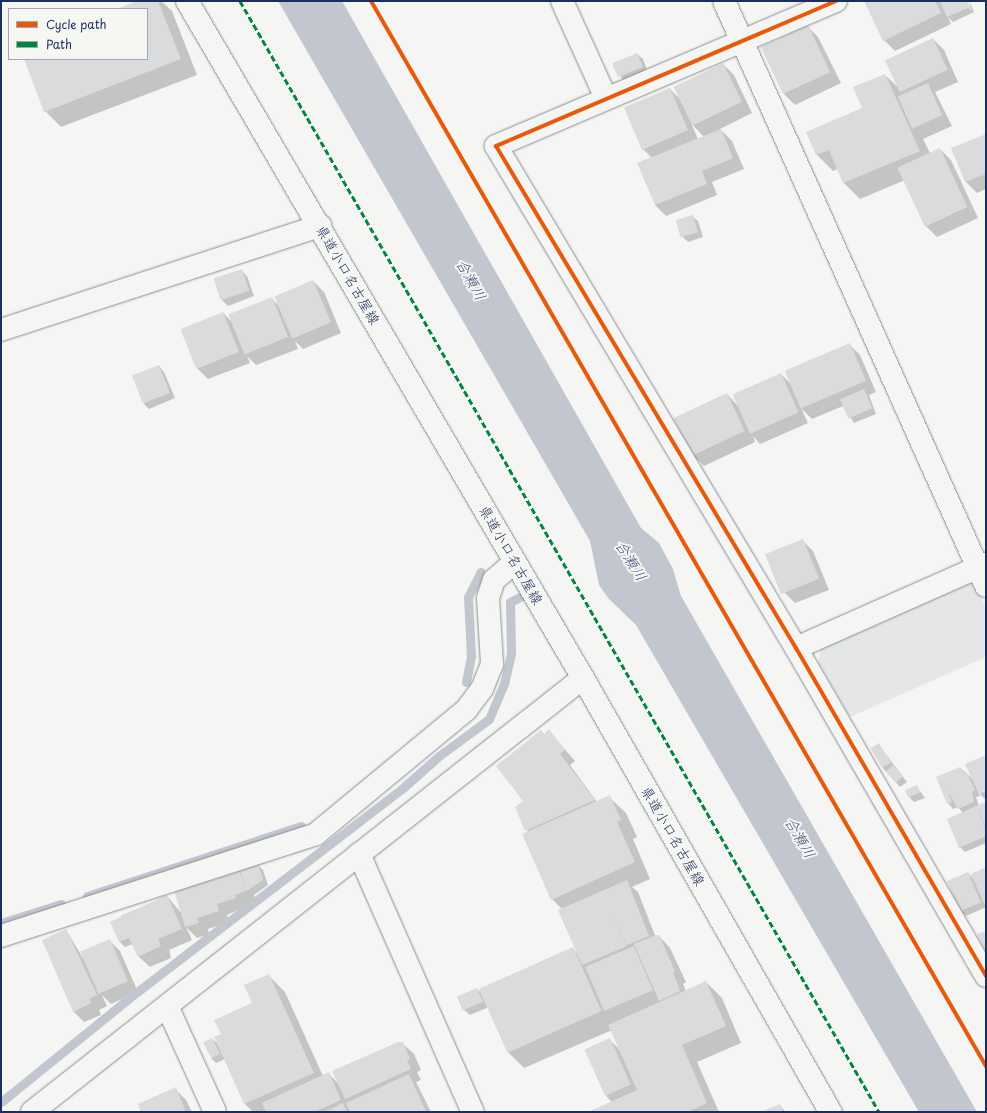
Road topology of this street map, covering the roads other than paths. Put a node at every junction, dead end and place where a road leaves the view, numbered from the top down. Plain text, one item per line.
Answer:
1 (187, 1) edge
2 (562, 1) edge
3 (724, 1) edge
4 (836, 1) edge
5 (742, 42) junction
6 (606, 98) junction
7 (320, 226) junction
8 (1, 330) edge
9 (515, 562) junction
10 (983, 572) edge
11 (796, 648) junction
12 (583, 678) junction
13 (359, 854) junction
14 (1, 936) edge
15 (986, 976) edge
16 (167, 1006) junction
17 (32, 1112) edge
18 (215, 1112) edge
19 (473, 1112) edge
20 (830, 1112) edge

1 - 7 street, 県道小口名古屋線
2 - 6 street
3 - 5 street
4 - 5 street
5 - 6 street
5 - 10 street
6 - 11 street
7 - 8 street
7 - 9 street, 県道小口名古屋線
9 - 12 street, 県道小口名古屋線
9 - 14 street
10 - 11 street
11 - 15 street
12 - 13 street
12 - 20 street, 県道小口名古屋線
13 - 16 street
13 - 19 street
16 - 17 street
16 - 18 street

